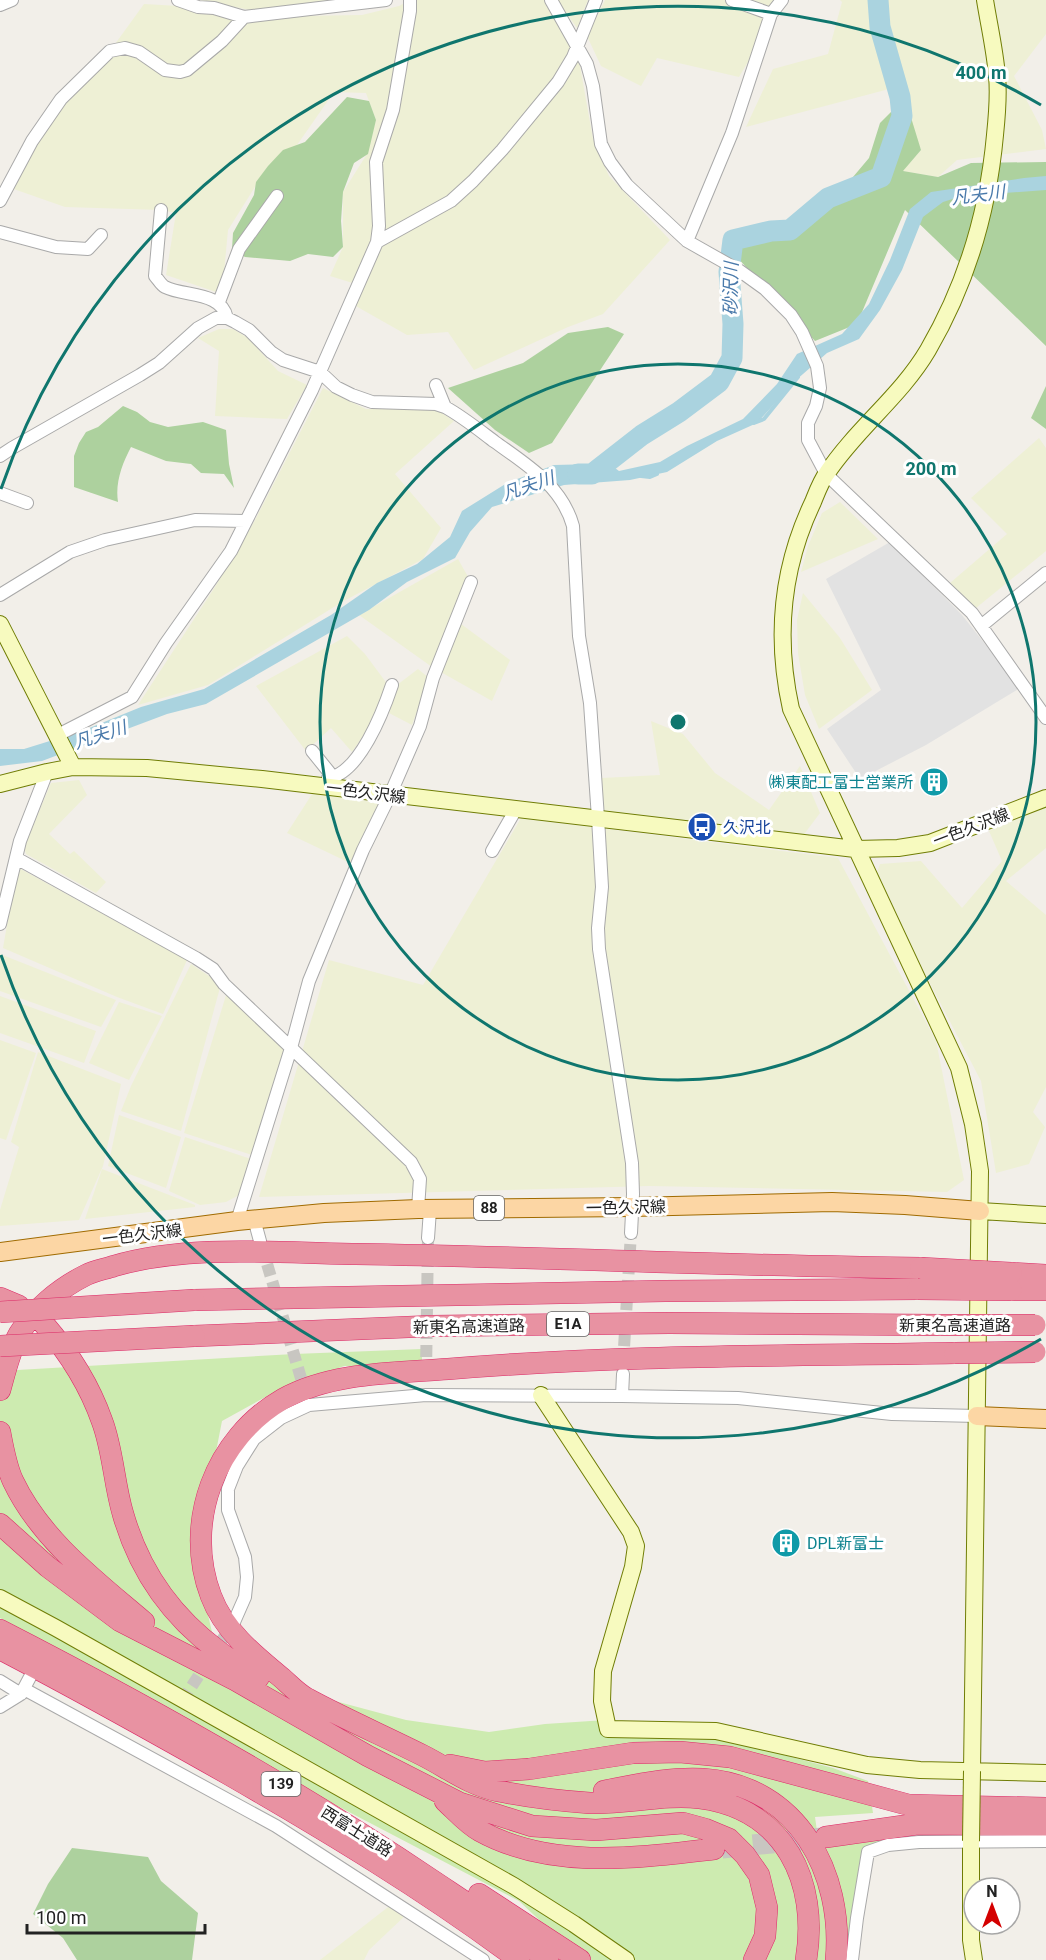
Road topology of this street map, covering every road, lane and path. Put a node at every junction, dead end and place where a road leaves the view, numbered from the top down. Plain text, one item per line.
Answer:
1 (12, 0) edge
2 (178, 0) edge
3 (386, 0) edge
4 (410, 0) edge
5 (551, 0) edge
6 (596, 0) edge
7 (732, 0) edge
8 (782, 0) edge
9 (985, 0) edge
10 (367, 2) edge
11 (0, 5) edge
12 (771, 14) junction
13 (244, 17) junction
14 (577, 46) junction
15 (277, 196) dead end
16 (0, 201) edge
17 (161, 210) dead end
18 (0, 232) edge
19 (101, 235) dead end
20 (687, 241) junction
21 (377, 242) junction
22 (219, 302) junction
23 (227, 318) junction
24 (320, 372) junction
25 (435, 385) dead end
26 (445, 407) junction
27 (0, 456) edge
28 (826, 474) junction
29 (0, 493) edge
30 (27, 503) dead end
31 (245, 521) junction
32 (1046, 573) edge
33 (471, 582) dead end
34 (0, 595) edge
35 (0, 624) edge
36 (981, 626) junction
37 (392, 685) dead end
38 (1046, 718) edge
39 (56, 736) junction
40 (312, 751) dead end
41 (70, 761) junction
42 (47, 772) junction
43 (328, 783) junction
44 (0, 784) edge
45 (390, 795) junction
46 (1046, 798) edge
47 (516, 809) junction
48 (598, 818) junction
49 (855, 849) junction
50 (492, 851) dead end
51 (16, 858) junction
52 (0, 924) edge
53 (291, 1048) junction
54 (632, 1207) junction
55 (424, 1210) junction
56 (980, 1211) junction
57 (1046, 1215) edge
58 (245, 1220) junction
59 (631, 1233) tunnel mouth
60 (428, 1238) tunnel mouth
61 (260, 1240) tunnel mouth
62 (0, 1252) edge
63 (1046, 1275) edge
64 (1011, 1281) junction
65 (1046, 1290) edge
66 (6, 1305) edge
67 (44, 1324) dead end
68 (1040, 1325) edge
69 (0, 1347) edge
70 (1040, 1352) edge
71 (622, 1374) tunnel mouth
72 (426, 1379) tunnel mouth
73 (0, 1390) edge
74 (426, 1395) junction
75 (541, 1395) junction
76 (622, 1396) junction
77 (977, 1416) junction
78 (1046, 1419) edge
79 (0, 1432) edge
80 (0, 1524) edge
81 (0, 1598) edge
82 (234, 1622) tunnel mouth
83 (0, 1630) edge
84 (0, 1649) edge
85 (184, 1655) junction
86 (30, 1677) dead end
87 (0, 1681) edge
88 (23, 1692) junction
89 (304, 1697) junction
90 (0, 1707) edge
91 (435, 1761) junction
92 (972, 1771) junction
93 (1046, 1773) edge
94 (433, 1791) junction
95 (495, 1791) junction
96 (1046, 1808) edge
97 (483, 1809) junction
98 (1046, 1826) edge
99 (826, 1837) tunnel mouth
100 (971, 1841) junction
101 (1046, 1841) edge
102 (381, 1846) junction
103 (714, 1849) tunnel mouth
104 (482, 1960) edge
105 (518, 1960) edge
106 (548, 1960) edge
107 (579, 1960) edge
108 (626, 1960) edge
109 (754, 1960) edge
110 (795, 1960) edge
111 (806, 1960) edge
112 (836, 1960) edge
113 (852, 1960) edge
114 (974, 1960) edge

1 - 11 street
2 - 13 street
3 - 10 street
4 - 21 street
5 - 14 street
6 - 14 street
7 - 12 street
8 - 12 street
9 - 28 street
10 - 13 street
12 - 20 street
13 - 16 street
14 - 20 street
14 - 21 street
15 - 22 street
17 - 22 street
18 - 19 street
20 - 28 street
21 - 24 street
22 - 23 street
23 - 24 street
23 - 27 street
24 - 26 street
24 - 31 street
25 - 26 street
26 - 48 street
28 - 36 street
28 - 49 street
29 - 30 street
31 - 34 street
31 - 39 street
32 - 36 street
33 - 45 street
35 - 39 street
36 - 38 street
37 - 43 street
39 - 41 street
40 - 43 street
41 - 42 street, 一色久沢線
41 - 43 street, 一色久沢線
42 - 44 street, 一色久沢線
42 - 51 street
43 - 45 street, 一色久沢線
45 - 47 street, 一色久沢線
45 - 53 street
46 - 49 street, 一色久沢線
47 - 48 street, 一色久沢線
47 - 50 street
48 - 49 street, 一色久沢線
48 - 54 street
49 - 56 street
51 - 52 street
51 - 53 street
53 - 55 street
53 - 58 street
54 - 55 main road, 一色久沢線 / 88
54 - 56 main road, 一色久沢線 / 88
54 - 59 street
55 - 58 main road, 一色久沢線 / 88
55 - 60 street
56 - 57 street
56 - 77 street
58 - 61 street
58 - 62 main road, 一色久沢線 / 88
63 - 64 highway
64 - 65 highway, 新東名高速道路 / E1A
64 - 66 highway, 新東名高速道路 / E1A, bridge
64 - 73 highway, bridge
67 - 89 highway
68 - 69 highway, 新東名高速道路 / E1A, bridge
70 - 89 highway, bridge
71 - 76 street
72 - 74 street
74 - 75 street
74 - 82 street
75 - 76 street
75 - 92 street
76 - 77 street
77 - 78 main road
77 - 92 street
79 - 85 highway
80 - 85 highway
81 - 108 street
83 - 102 highway, 西富士道路 / 139
84 - 105 highway, 西富士道路 / 139
85 - 94 highway
86 - 88 street
87 - 88 street
88 - 90 street
88 - 104 street
89 - 91 highway
91 - 95 highway
91 - 96 highway
92 - 93 street
92 - 100 street, bridge
94 - 97 highway
94 - 103 highway
95 - 111 highway
95 - 112 highway
97 - 109 highway
97 - 110 highway
98 - 99 highway
100 - 101 street
100 - 113 street
100 - 114 street
102 - 106 highway, 西富士道路 / 139
102 - 107 highway

